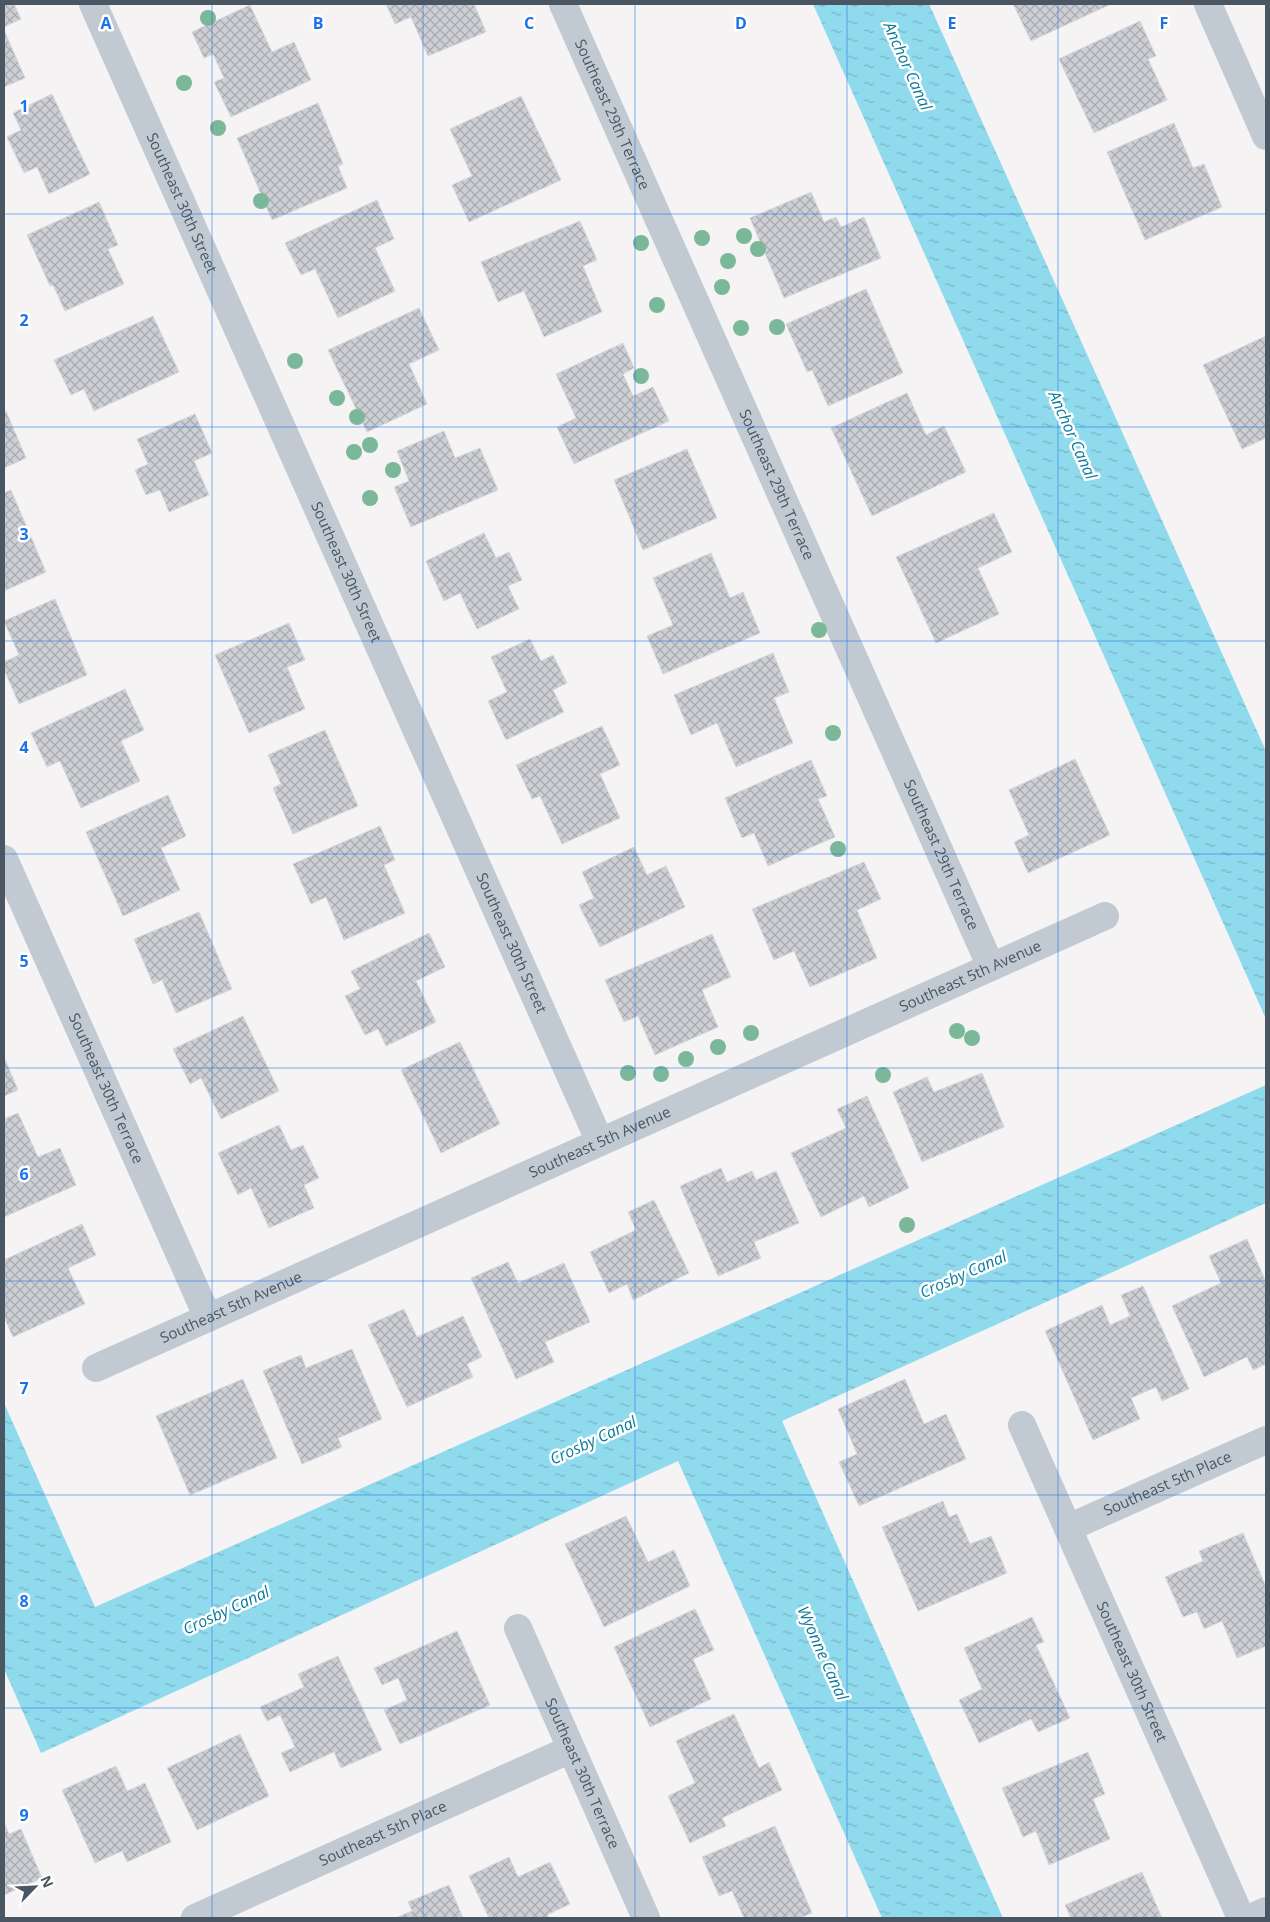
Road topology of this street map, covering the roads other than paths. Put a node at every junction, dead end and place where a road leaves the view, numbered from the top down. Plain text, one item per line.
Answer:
1 (92, 4) edge
2 (562, 4) edge
3 (1208, 4) edge
4 (1266, 136) edge
5 (4, 860) edge
6 (1105, 916) dead end
7 (991, 967) junction
8 (600, 1142) junction
9 (208, 1318) junction
10 (96, 1368) dead end
11 (1022, 1425) dead end
12 (1266, 1440) edge
13 (1068, 1528) junction
14 (518, 1628) dead end
15 (571, 1749) junction
16 (1266, 1911) edge
17 (195, 1918) edge
18 (646, 1918) edge
19 (1241, 1918) edge
20 (1250, 1918) edge

1 - 8 street, Southeast 30th Street
2 - 7 street, Southeast 29th Terrace
3 - 4 street
5 - 9 street, Southeast 30th Terrace
6 - 7 street, Southeast 5th Avenue
7 - 8 street, Southeast 5th Avenue
8 - 9 street, Southeast 5th Avenue
9 - 10 street, Southeast 5th Avenue
11 - 13 street, Southeast 30th Street
12 - 13 street, Southeast 5th Place
13 - 19 street, Southeast 30th Street
14 - 15 street, Southeast 30th Terrace
15 - 17 street, Southeast 5th Place
15 - 18 street, Southeast 30th Terrace
16 - 20 street

